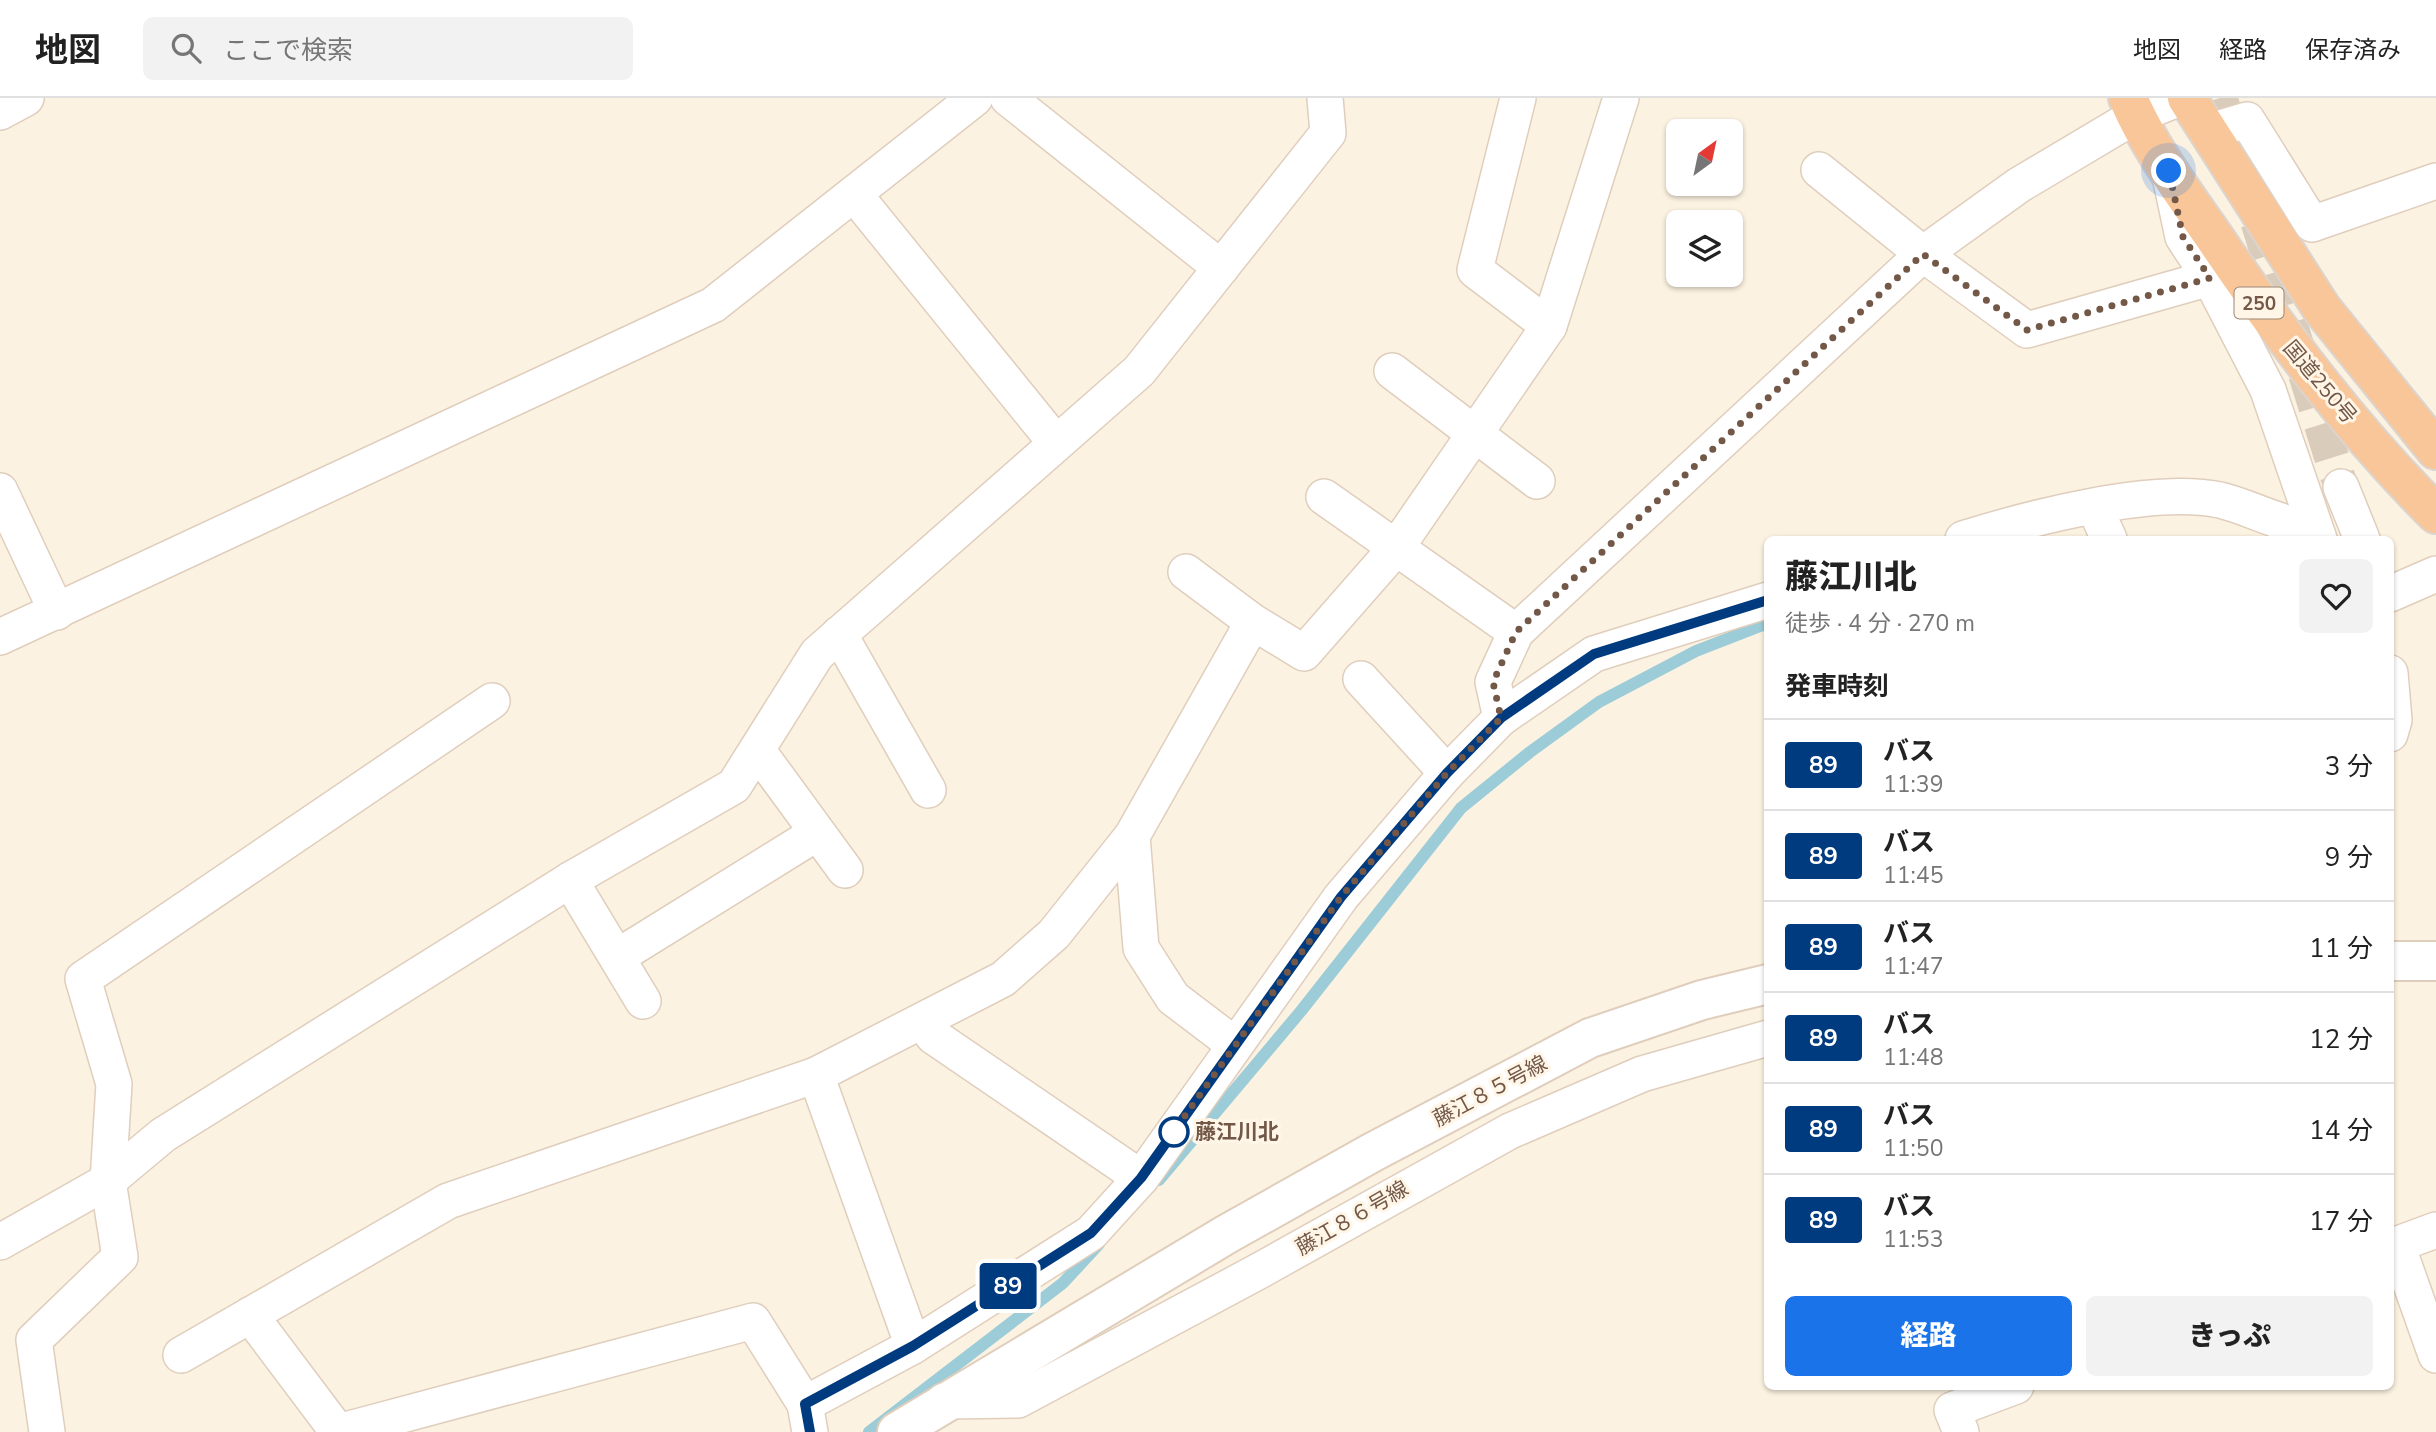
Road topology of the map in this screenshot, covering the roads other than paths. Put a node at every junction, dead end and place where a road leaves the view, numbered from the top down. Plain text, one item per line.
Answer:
1 (975, 98) edge
2 (1008, 98) edge
3 (1325, 98) edge
4 (1518, 98) edge
5 (1621, 98) edge
6 (2180, 98) edge
7 (2187, 98) edge
8 (2132, 107) edge
9 (2207, 132) junction
10 (1819, 170) dead end
11 (2169, 171) junction
12 (2436, 181) edge
13 (854, 194) junction
14 (1923, 254) junction
15 (1221, 268) junction
16 (2210, 278) junction
17 (1549, 326) junction
18 (1392, 370) dead end
19 (1475, 432) junction
20 (1056, 443) junction
21 (2435, 448) edge
22 (1537, 481) dead end
23 (2341, 487) tunnel mouth
24 (0, 491) edge
25 (1324, 497) dead end
26 (2095, 508) junction
27 (2436, 514) edge
28 (1973, 536) edge
29 (2108, 536) edge
30 (2288, 536) edge
31 (2318, 536) edge
32 (2361, 536) edge
33 (1396, 548) junction
34 (1185, 572) dead end
35 (2436, 574) edge
36 (2394, 592) edge
37 (1764, 601) edge
38 (57, 612) junction
39 (1253, 622) junction
40 (1516, 632) junction
41 (839, 634) junction
42 (0, 637) edge
43 (1361, 679) dead end
44 (492, 701) dead end
45 (1501, 718) junction
46 (758, 751) junction
47 (1447, 773) junction
48 (929, 790) dead end
49 (817, 833) junction
50 (1132, 836) junction
51 (845, 870) dead end
52 (570, 880) junction
53 (617, 957) junction
54 (2394, 961) edge
55 (2436, 961) edge
56 (1764, 985) edge
57 (643, 1001) dead end
58 (922, 1021) junction
59 (1764, 1039) edge
60 (1235, 1045) junction
61 (816, 1075) junction
62 (1141, 1178) junction
63 (108, 1181) junction
64 (2436, 1230) edge
65 (0, 1242) edge
66 (2394, 1246) edge
67 (250, 1315) junction
68 (913, 1346) junction
69 (181, 1355) dead end
70 (2436, 1355) edge
71 (2005, 1390) edge
72 (944, 1401) junction
73 (807, 1418) edge
74 (47, 1432) edge
75 (897, 1432) edge
76 (1961, 1432) edge

1 - 13 street
2 - 15 street
3 - 15 street
4 - 17 street
5 - 17 street
6 - 8 street
7 - 9 highway, 250
8 - 11 highway, 国道250号 / 250
8 - 14 street
9 - 12 street
9 - 21 highway, 250
10 - 14 street
11 - 16 street
11 - 27 highway, 国道250号 / 250
13 - 20 street
13 - 38 street
14 - 16 street
14 - 40 street
15 - 20 street
16 - 31 street
17 - 19 street
18 - 19 street
19 - 22 street
19 - 33 street
20 - 41 street
23 - 32 street
24 - 38 street
25 - 33 street
26 - 28 street
26 - 29 street
26 - 30 street
33 - 39 street
33 - 40 street
34 - 39 street
35 - 36 street
37 - 45 street
38 - 42 street
39 - 50 street
40 - 45 street
41 - 46 street
41 - 48 street
43 - 47 street
44 - 63 street
45 - 47 street
46 - 49 street
46 - 52 street
47 - 60 street
49 - 51 street
49 - 53 street
50 - 58 street
50 - 60 street
52 - 53 street
52 - 63 street
53 - 57 street
54 - 55 street
56 - 72 street, 藤江８５号線
58 - 61 street
58 - 62 street
59 - 72 street, 藤江８６号線
60 - 62 street
61 - 67 street
61 - 68 street
62 - 68 street
63 - 65 street
63 - 74 street
64 - 66 street
66 - 70 street
67 - 69 street
67 - 73 street
68 - 73 street
71 - 76 street
72 - 75 street, 藤江８５号線

